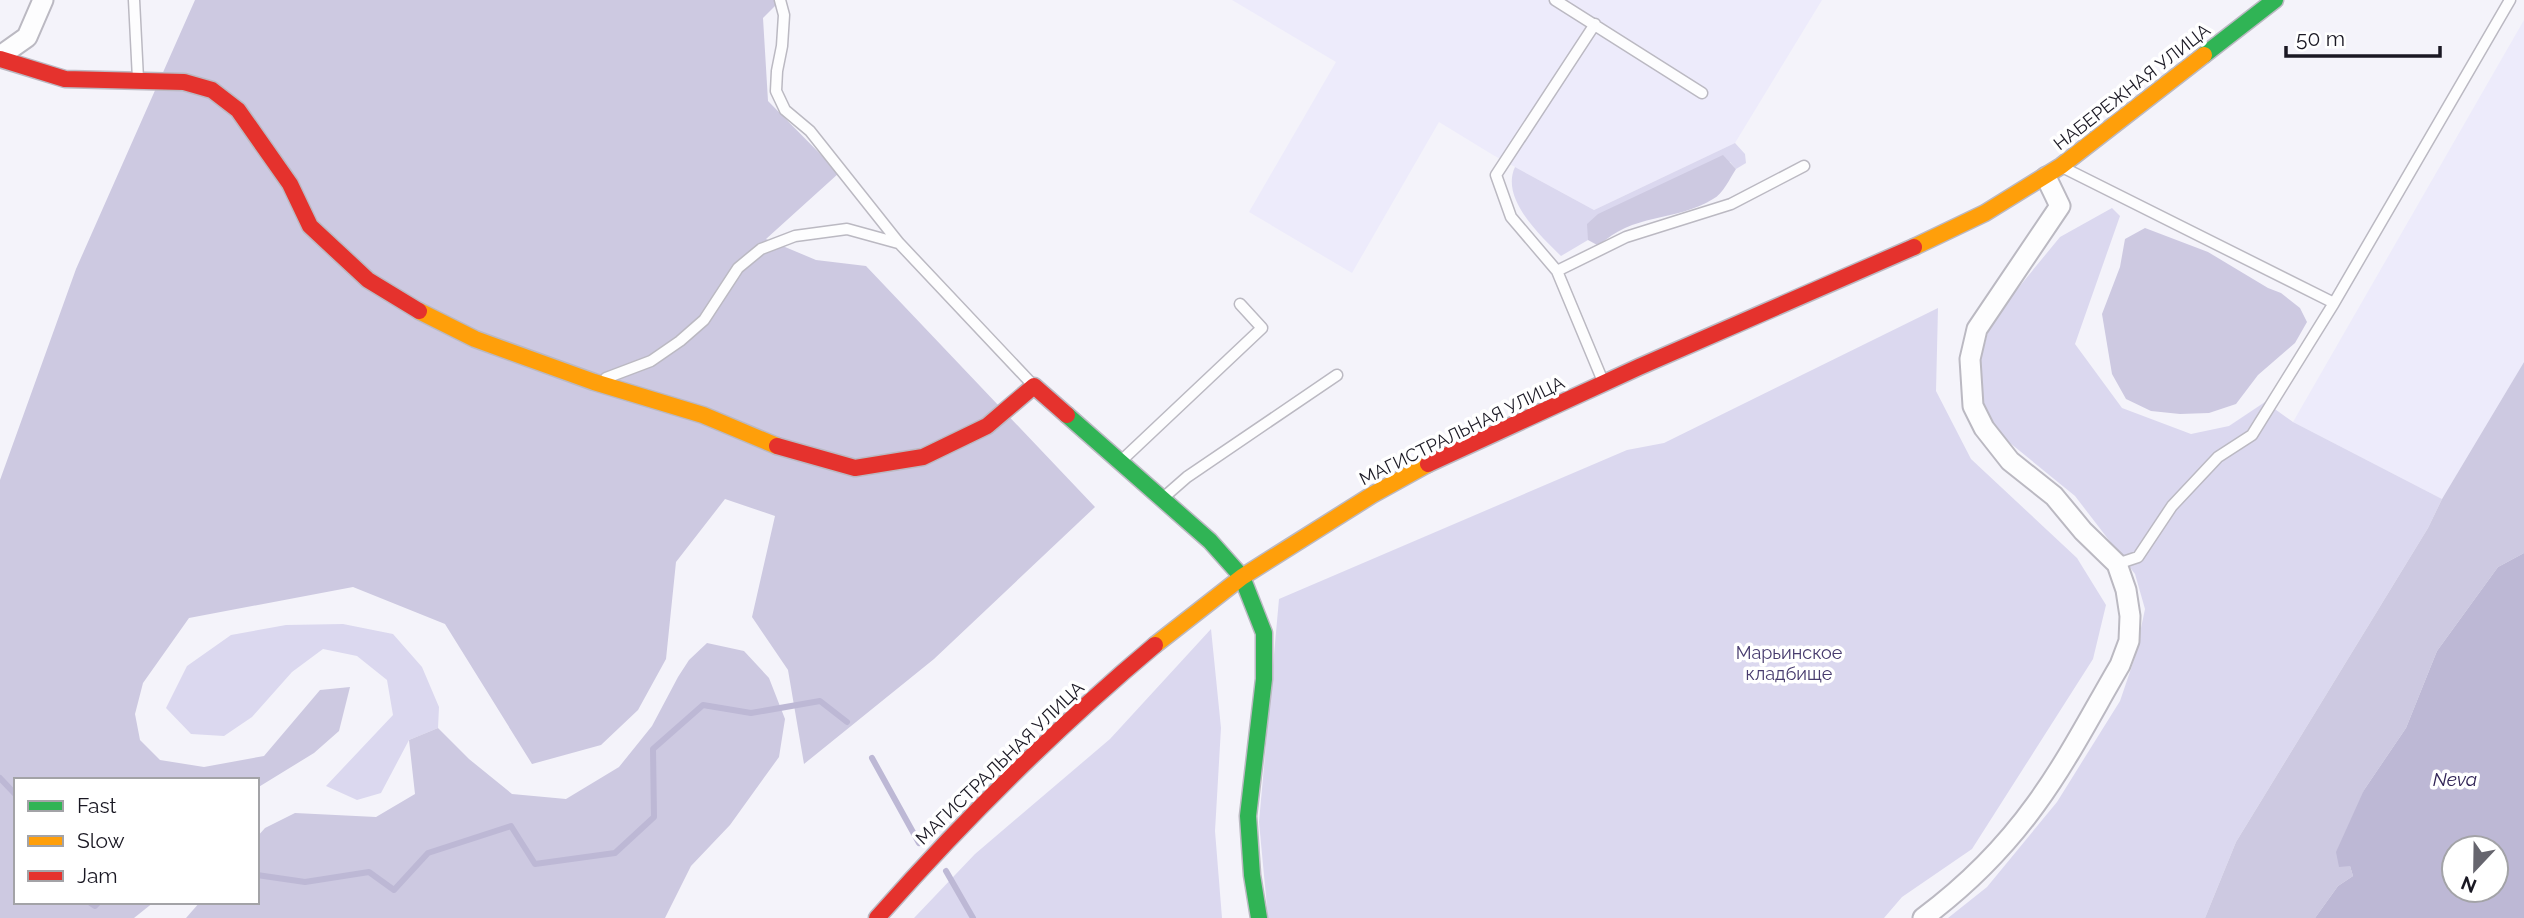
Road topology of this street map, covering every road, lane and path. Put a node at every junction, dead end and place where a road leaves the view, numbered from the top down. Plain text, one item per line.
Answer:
1 (43, 0) edge
2 (134, 0) edge
3 (780, 0) edge
4 (1555, 0) edge
5 (2275, 0) edge
6 (2510, 0) edge
7 (1595, 24) junction
8 (0, 58) edge
9 (138, 80) junction
10 (1702, 93) dead end
11 (1804, 166) dead end
12 (2054, 172) junction
13 (899, 243) junction
14 (1557, 271) junction
15 (2334, 303) junction
16 (1240, 304) dead end
17 (1337, 374) dead end
18 (594, 382) junction
19 (1604, 383) junction
20 (1034, 386) junction
21 (1120, 462) junction
22 (1162, 499) junction
23 (2117, 565) junction
24 (1242, 577) junction
25 (877, 918) edge
26 (1259, 918) edge
27 (1923, 918) edge

1 - 8 street
2 - 9 lane
3 - 13 lane
4 - 7 lane
5 - 12 street, НАБЕРЕЖНАЯ УЛИЦА
6 - 15 lane
7 - 10 lane
7 - 14 lane
8 - 9 street
9 - 18 street
11 - 14 lane
12 - 15 lane
12 - 19 street, МАГИСТРАЛЬНАЯ УЛИЦА
12 - 23 street
13 - 18 lane
13 - 20 lane
14 - 19 lane
15 - 23 lane
16 - 21 lane
17 - 22 lane
18 - 20 street
19 - 24 street, МАГИСТРАЛЬНАЯ УЛИЦА
20 - 21 street
21 - 22 street
22 - 24 street
23 - 27 street
24 - 25 street, МАГИСТРАЛЬНАЯ УЛИЦА
24 - 26 street

